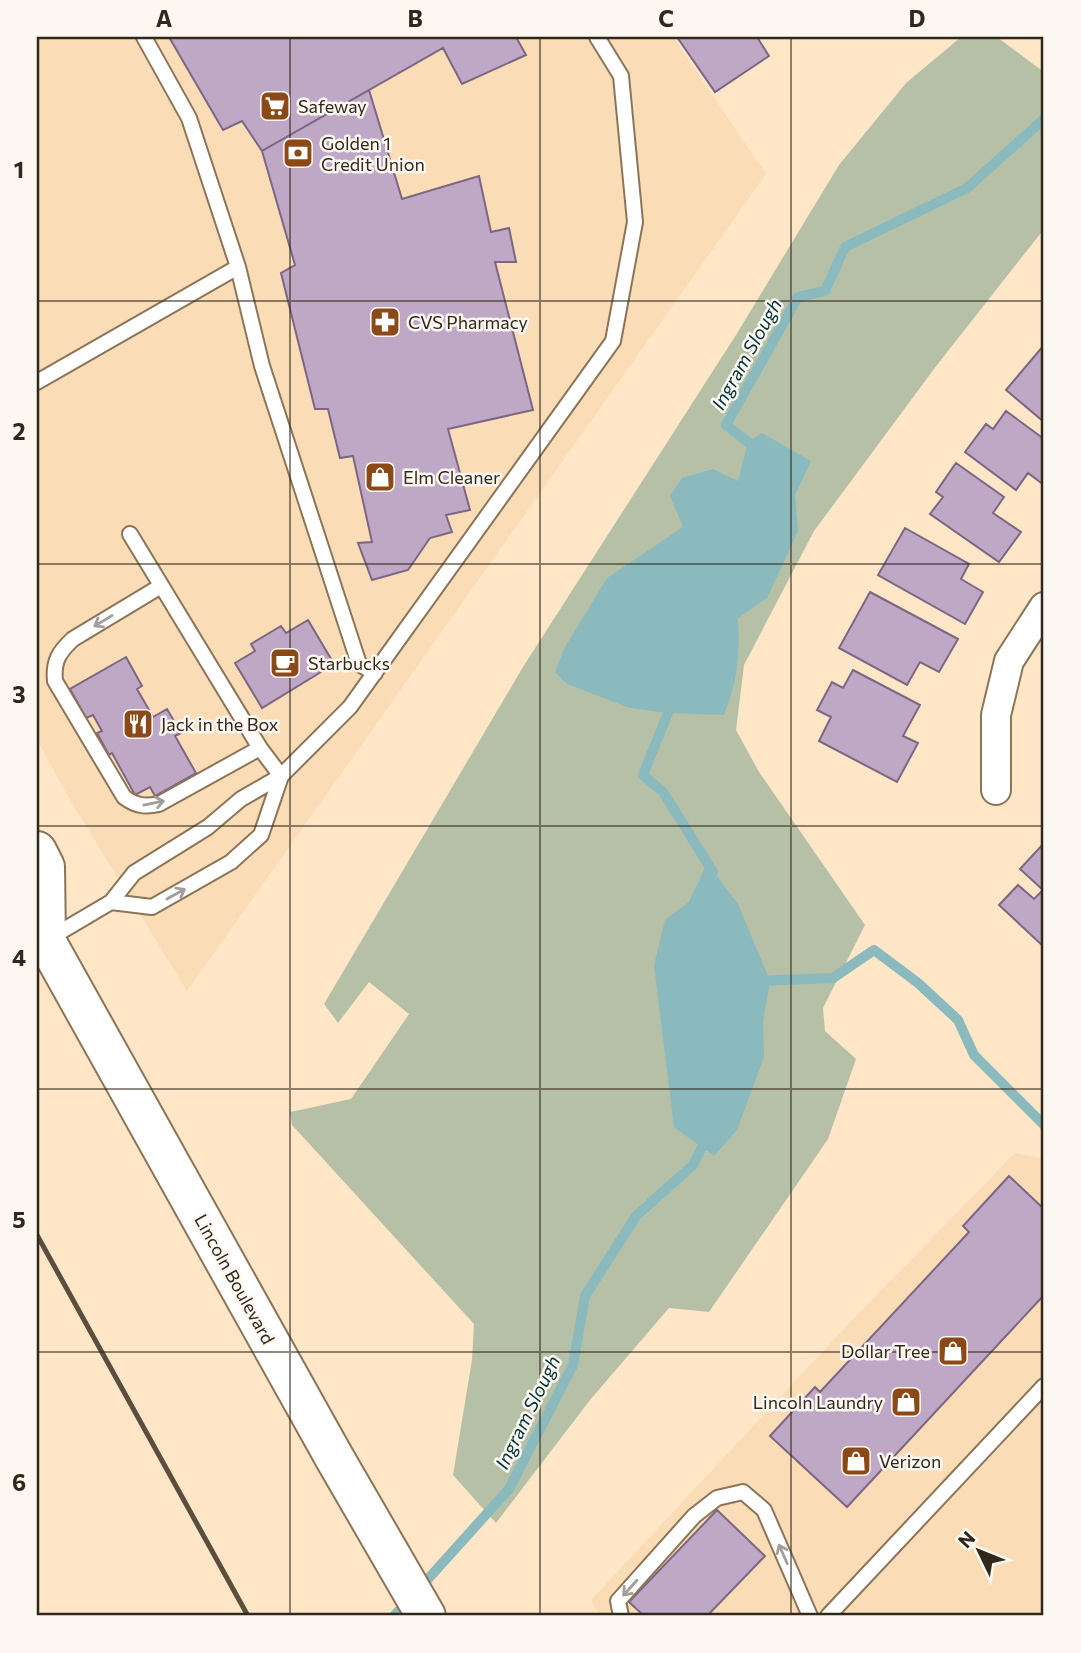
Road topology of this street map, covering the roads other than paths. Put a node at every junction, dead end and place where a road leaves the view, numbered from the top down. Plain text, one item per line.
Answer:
1 (144, 37) edge
2 (597, 37) edge
3 (238, 267) junction
4 (37, 382) edge
5 (130, 534) dead end
6 (161, 586) junction
7 (1044, 607) edge
8 (375, 673) junction
9 (260, 748) junction
10 (281, 776) junction
11 (996, 790) dead end
12 (37, 851) edge
13 (111, 902) junction
14 (41, 937) edge
15 (1044, 1386) edge
16 (426, 1616) edge
17 (621, 1616) edge
18 (810, 1616) edge
19 (828, 1616) edge

1 - 3 lane
2 - 8 lane
3 - 4 lane
3 - 8 lane
5 - 6 lane
6 - 9 lane
6 -> 9 lane
7 - 11 street
8 - 10 lane
9 - 10 lane
10 - 13 lane
13 -> 10 lane
12 - 14 main road, Lincoln Boulevard
13 - 14 lane
14 - 16 main road, Lincoln Boulevard
15 - 19 lane
18 -> 17 lane

